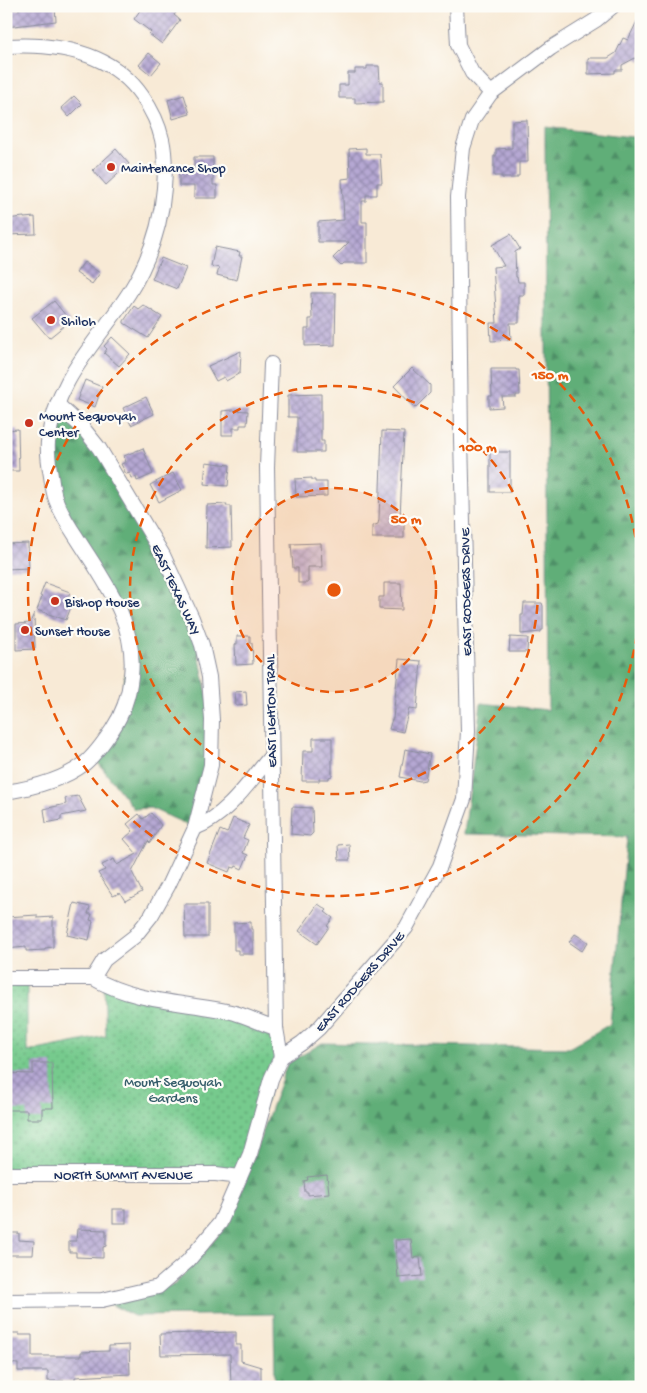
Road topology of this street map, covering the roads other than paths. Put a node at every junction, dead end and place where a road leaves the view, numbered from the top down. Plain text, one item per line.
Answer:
1 (456, 6) edge
2 (613, 6) edge
3 (6, 46) edge
4 (491, 92) junction
5 (271, 364) dead end
6 (57, 404) junction
7 (271, 756) junction
8 (6, 792) edge
9 (194, 828) junction
10 (6, 978) edge
11 (93, 978) junction
12 (276, 1028) junction
13 (281, 1057) junction
14 (6, 1174) edge
15 (240, 1177) junction
16 (6, 1301) edge

1 - 4 street
2 - 4 street, EAST RODGERS DRIVE
3 - 6 street
4 - 13 street, EAST RODGERS DRIVE
5 - 7 street, EAST LIGHTON TRAIL
6 - 8 street
6 - 9 street, EAST TEXAS WAY
7 - 9 street
7 - 12 street, EAST LIGHTON TRAIL
9 - 11 street, EAST TEXAS WAY
10 - 11 street
11 - 12 street
12 - 13 street, EAST LIGHTON TRAIL
13 - 15 street
14 - 15 street, NORTH SUMMIT AVENUE
15 - 16 street

